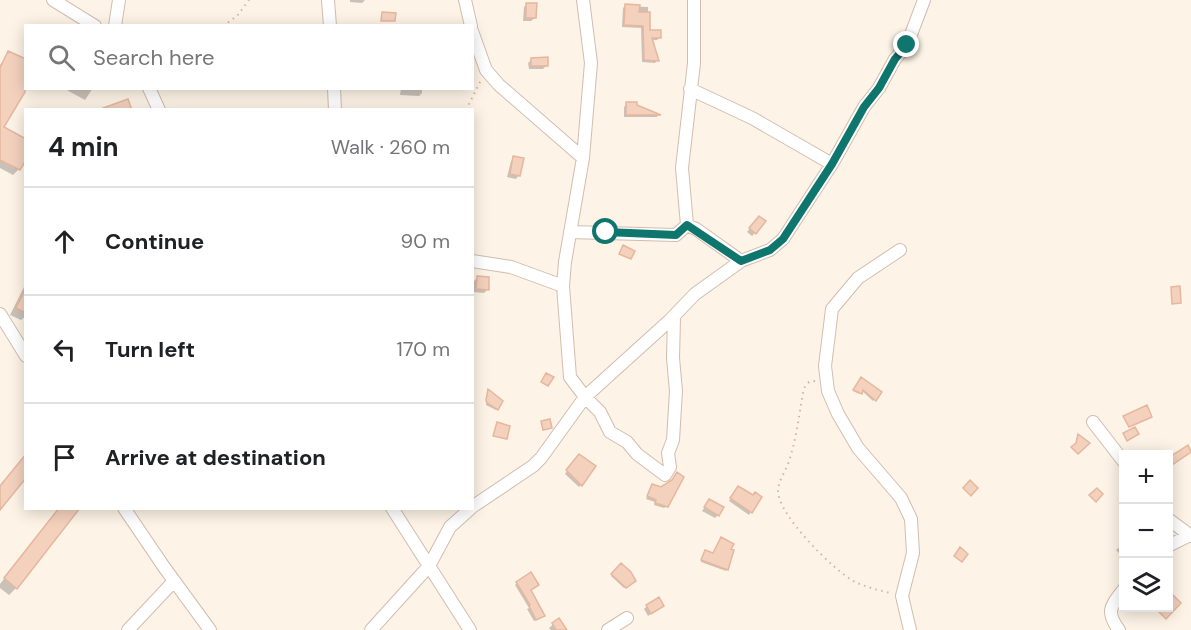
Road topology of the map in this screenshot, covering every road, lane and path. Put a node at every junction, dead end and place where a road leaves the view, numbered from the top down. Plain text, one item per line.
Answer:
1 (53, 0) edge
2 (119, 0) edge
3 (249, 0) edge
4 (328, 0) edge
5 (465, 0) edge
6 (583, 0) edge
7 (694, 0) edge
8 (924, 0) edge
9 (92, 24) edge
10 (115, 24) edge
11 (226, 24) edge
12 (330, 24) edge
13 (471, 24) edge
14 (474, 37) edge
15 (486, 70) junction
16 (690, 89) junction
17 (150, 90) edge
18 (334, 90) edge
19 (158, 108) edge
20 (335, 108) edge
21 (467, 108) edge
22 (583, 158) junction
23 (832, 164) junction
24 (687, 225) junction
25 (570, 232) junction
26 (900, 250) dead end
27 (474, 261) edge
28 (741, 261) junction
29 (563, 286) junction
30 (0, 314) edge
31 (674, 317) junction
32 (24, 353) edge
33 (827, 386) junction
34 (585, 397) junction
35 (1093, 422) dead end
36 (1119, 456) edge
37 (474, 507) edge
38 (125, 510) edge
39 (393, 510) edge
40 (470, 510) edge
41 (1173, 523) edge
42 (1191, 536) edge
43 (1173, 544) edge
44 (429, 566) junction
45 (174, 581) junction
46 (902, 596) junction
47 (1119, 596) edge
48 (627, 618) dead end
49 (128, 630) edge
50 (210, 630) edge
51 (371, 630) edge
52 (470, 630) edge
53 (608, 630) edge
54 (910, 630) edge
55 (1119, 630) edge

1 - 9 street
2 - 10 street
3 - 11 path
4 - 12 street
5 - 13 street
6 - 22 street
7 - 16 street
8 - 23 street
14 - 15 street
15 - 21 path
15 - 22 street
16 - 23 street
16 - 24 street
17 - 19 street
18 - 20 street
22 - 25 street
23 - 28 street
24 - 25 street
24 - 28 street
25 - 29 street
26 - 33 street
27 - 29 street
28 - 31 street
29 - 34 street
30 - 32 street
31 - 34 street
31 - 34 street
33 - 46 street
33 - 46 path
34 - 37 street
35 - 36 street
38 - 45 street
39 - 44 street
40 - 44 street
41 - 42 street
42 - 43 street
44 - 51 street
44 - 52 street
45 - 49 street
45 - 50 street
46 - 54 street
47 - 55 street
48 - 53 street

